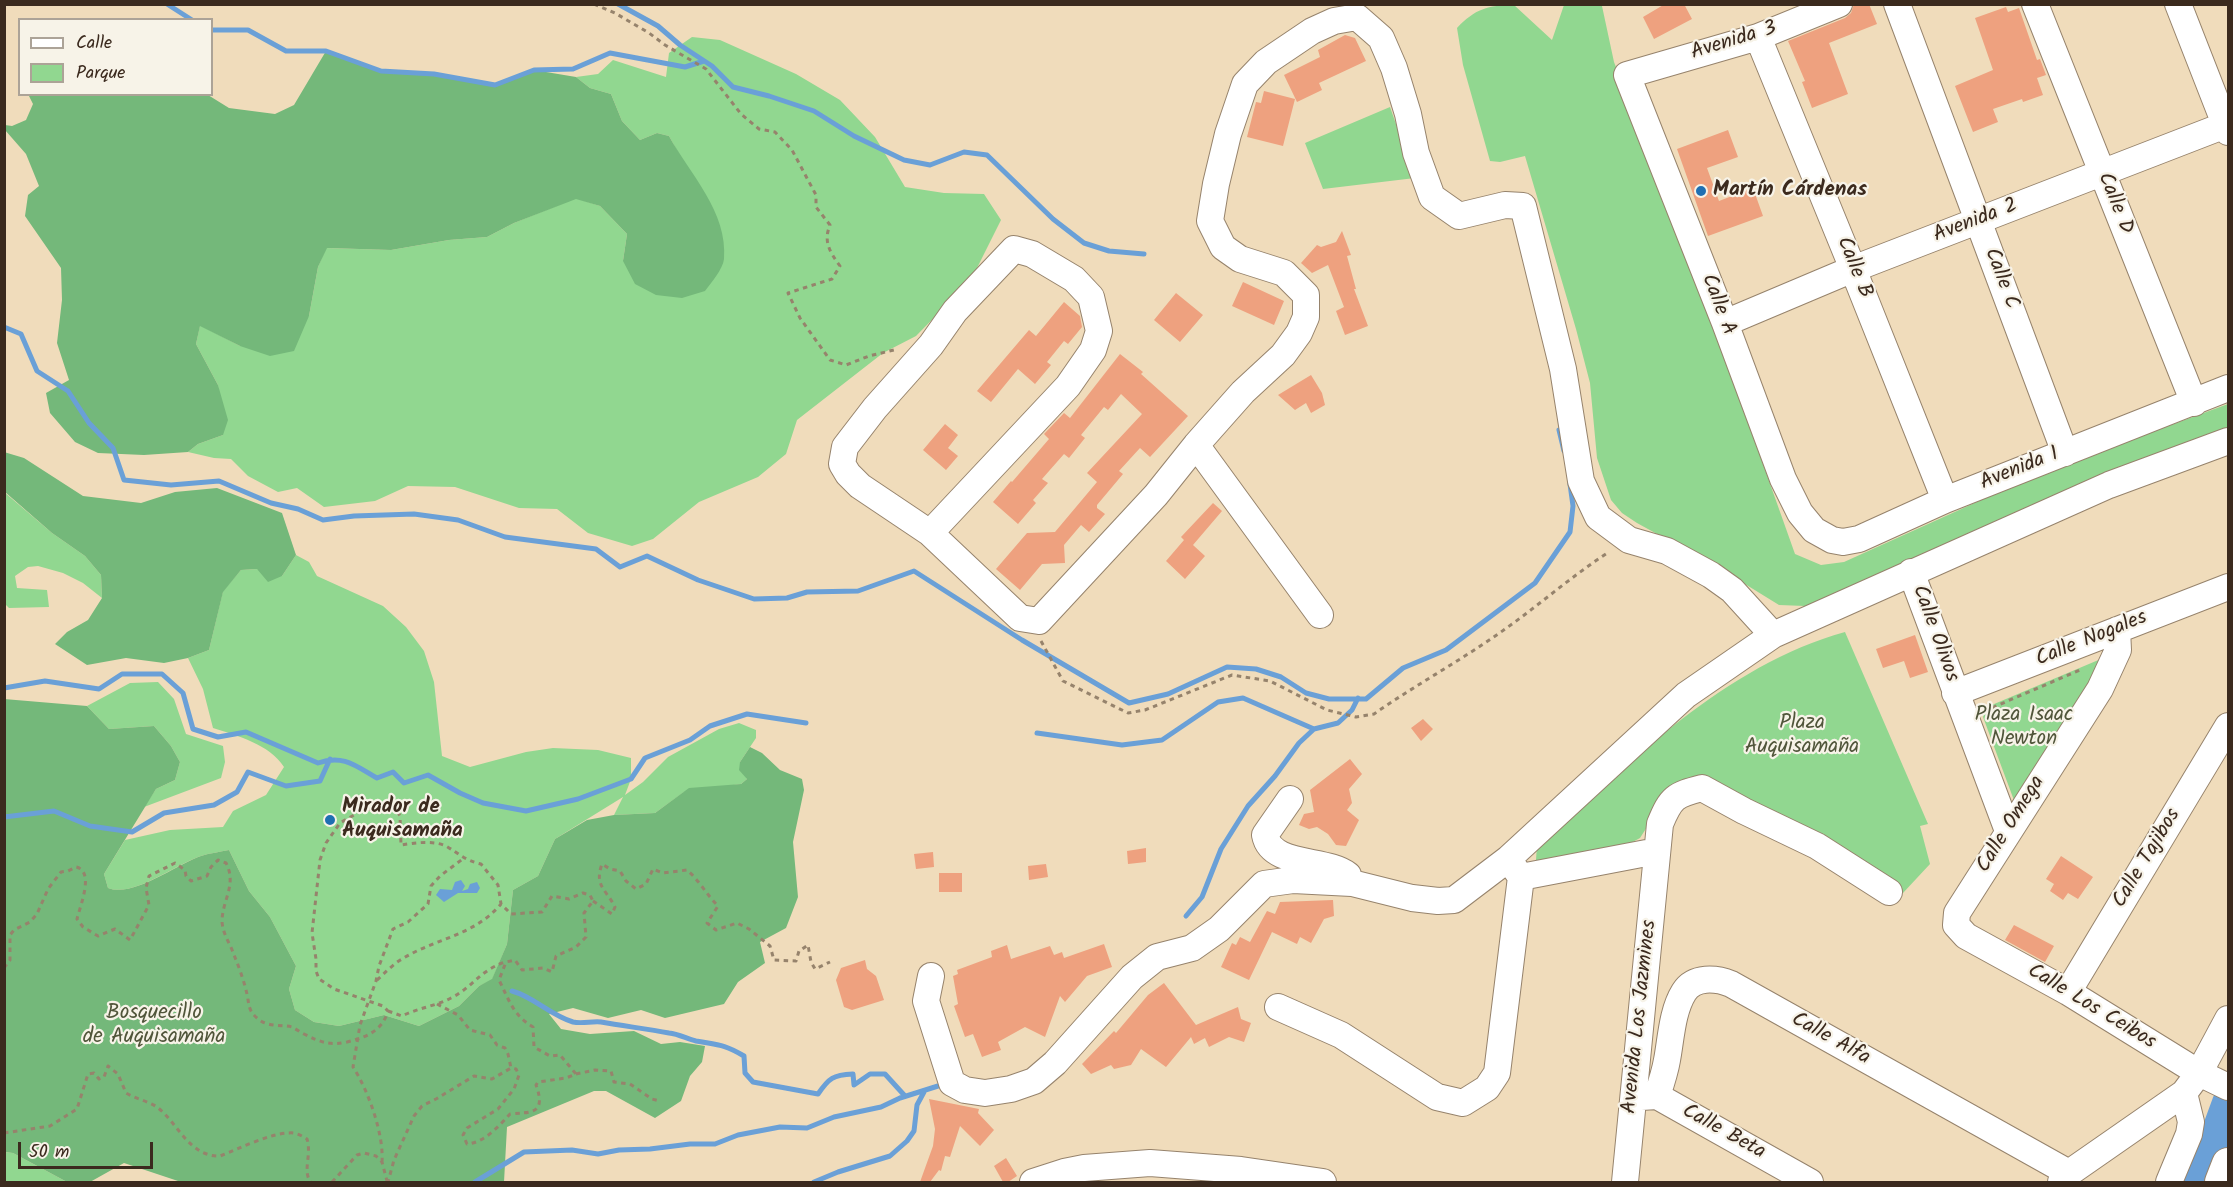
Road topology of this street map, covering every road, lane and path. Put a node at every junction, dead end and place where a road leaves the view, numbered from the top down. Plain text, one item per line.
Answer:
1 (594, 4) edge
2 (1839, 4) edge
3 (1897, 4) edge
4 (2035, 4) edge
5 (2178, 4) edge
6 (1758, 38) junction
7 (1627, 75) joint
8 (2228, 127) edge
9 (2102, 173) junction
10 (1978, 222) junction
11 (1853, 269) junction
12 (1725, 323) junction
13 (903, 353) dead end
14 (2229, 388) edge
15 (2194, 403) junction
16 (2229, 441) edge
17 (1196, 445) junction
18 (2065, 453) junction
19 (1944, 500) junction
20 (1814, 530) joint
21 (930, 533) junction
22 (1629, 540) junction
23 (1911, 572) junction
24 (2229, 587) edge
25 (1320, 615) dead end
26 (2117, 630) junction
27 (1773, 635) junction
28 (1039, 638) dead end
29 (2080, 669) dead end
30 (1955, 693) junction
31 (1986, 717) dead end
32 (2229, 726) edge
33 (1290, 799) dead end
34 (2008, 831) junction
35 (1657, 851) junction
36 (464, 858) junction
37 (1514, 868) junction
38 (1352, 883) junction
39 (1889, 892) dead end
40 (592, 902) junction
41 (501, 904) junction
42 (1956, 925) joint
43 (506, 962) junction
44 (830, 962) dead end
45 (4, 968) edge
46 (931, 976) dead end
47 (376, 981) junction
48 (2068, 992) junction
49 (369, 1001) junction
50 (436, 1004) junction
51 (1278, 1006) dead end
52 (388, 1011) junction
53 (2229, 1019) edge
54 (358, 1039) junction
55 (511, 1068) junction
56 (576, 1074) junction
57 (2216, 1081) edge
58 (2184, 1093) junction
59 (1645, 1097) junction
60 (660, 1101) dead end
61 (4, 1134) edge
62 (382, 1162) junction
63 (2229, 1164) edge
64 (1125, 1176) edge
65 (1240, 1176) edge
66 (2065, 1178) edge
67 (1039, 1181) edge
68 (311, 1182) edge
69 (332, 1182) edge
70 (387, 1182) edge
71 (1189, 1182) edge
72 (1323, 1182) edge
73 (1625, 1182) edge
74 (1810, 1182) edge
75 (2169, 1182) edge
76 (2221, 1182) edge

1 - 13 path
2 - 6 street, Avenida 3
3 - 10 street, Calle C
4 - 9 street, Calle D
5 - 8 street
6 - 7 street, Avenida 3
6 - 11 street, Calle B
7 - 12 street, Calle A
8 - 9 street, Avenida 2
9 - 10 street, Avenida 2
9 - 15 street, Calle D
10 - 11 street, Avenida 2
10 - 18 street, Calle C
11 - 12 street, Avenida 2
11 - 19 street, Calle B
12 - 20 street, Calle A
14 - 15 street, Avenida 1
15 - 18 street, Avenida 1
16 - 23 street
17 - 21 street
17 - 22 street
17 - 25 street
18 - 19 street, Avenida 1
19 - 20 street, Avenida 1
21 - 21 street
22 - 27 street
22 - 28 path
23 - 27 street
23 - 30 street, Calle Olivos
24 - 26 street, Calle Nogales
26 - 30 street, Calle Nogales
26 - 34 street, Calle Omega
27 - 37 street
29 - 31 path
30 - 34 street, Calle Olivos
32 - 48 street, Calle Tajibos
33 - 38 street
34 - 42 street, Calle Omega
35 - 37 street
35 - 39 street
35 - 59 street, Avenida Los Jazmines
36 - 41 path
36 - 47 path
36 - 49 path
37 - 38 street
37 - 51 street
38 - 46 street
40 - 41 path
40 - 43 path
40 - 44 path
41 - 47 path
42 - 48 street, Calle Los Ceibos
43 - 50 path
43 - 56 path
45 - 54 path
47 - 49 path
48 - 57 street, Calle Los Ceibos
49 - 52 path
49 - 54 path
50 - 52 path
50 - 55 path
52 - 54 path
53 - 57 street
54 - 62 path
55 - 56 path
55 - 70 path
56 - 60 path
57 - 58 street
58 - 66 street
58 - 75 street
59 - 66 street, Calle Alfa
59 - 73 street, Avenida Los Jazmines
59 - 74 street, Calle Beta
61 - 68 path
62 - 69 path
62 - 70 path
63 - 76 main road
64 - 65 street
64 - 67 street
64 - 71 street
65 - 72 street

